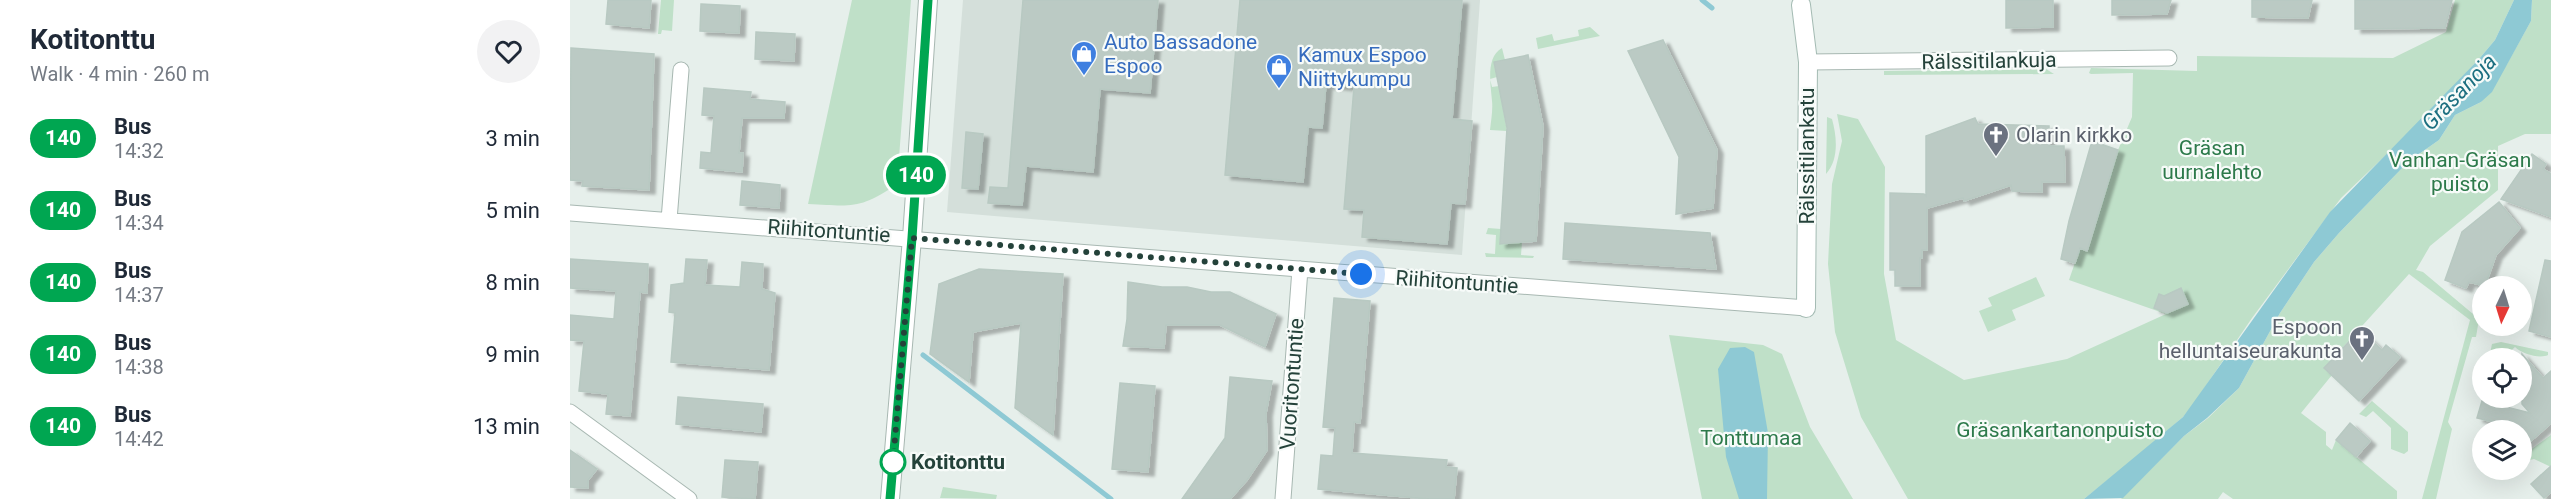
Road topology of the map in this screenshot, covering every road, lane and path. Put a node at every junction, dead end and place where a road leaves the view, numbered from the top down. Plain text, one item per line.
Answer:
1 (928, 0) edge
2 (1801, 5) dead end
3 (2169, 58) dead end
4 (1808, 62) junction
5 (681, 70) dead end
6 (570, 213) edge
7 (669, 220) junction
8 (912, 238) junction
9 (1300, 269) junction
10 (1806, 308) joint
11 (570, 412) edge
12 (689, 499) edge
13 (890, 499) edge
14 (1283, 499) edge

1 - 8 street
2 - 4 street, Rälssitilankatu
3 - 4 street, Rälssitilankuja
4 - 10 street, Rälssitilankatu
5 - 7 street
6 - 7 street, Riihitontuntie
7 - 8 street, Riihitontuntie
8 - 9 street, Riihitontuntie
8 - 13 street
9 - 10 street, Riihitontuntie
9 - 14 street, Vuoritontuntie
11 - 12 street

